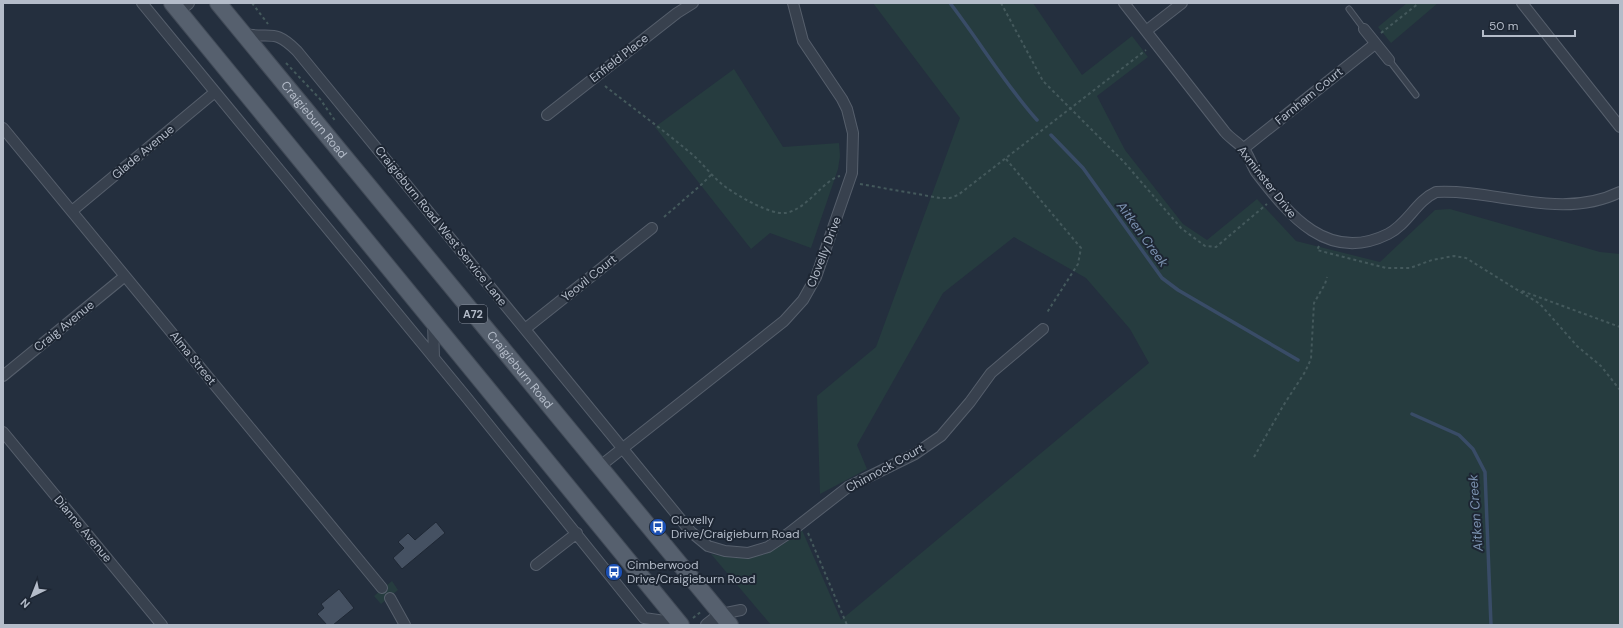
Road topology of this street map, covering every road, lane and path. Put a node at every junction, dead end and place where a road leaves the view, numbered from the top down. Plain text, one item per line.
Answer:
1 (142, 3) edge
2 (693, 3) edge
3 (793, 3) edge
4 (1124, 3) edge
5 (1182, 3) edge
6 (1419, 3) edge
7 (1522, 3) edge
8 (222, 5) edge
9 (179, 6) edge
10 (1349, 9) dead end
11 (1364, 29) joint
12 (1146, 31) junction
13 (244, 34) junction
14 (1373, 41) junction
15 (1155, 43) junction
16 (1389, 60) joint
17 (605, 86) dead end
18 (215, 92) junction
19 (1416, 95) dead end
20 (547, 115) dead end
21 (1620, 127) edge
22 (3, 128) edge
23 (1243, 149) junction
24 (1006, 159) junction
25 (712, 174) junction
26 (839, 176) dead end
27 (862, 185) dead end
28 (1620, 192) edge
29 (72, 211) junction
30 (664, 217) dead end
31 (652, 228) dead end
32 (125, 276) junction
33 (1327, 277) dead end
34 (1517, 290) dead end
35 (1046, 314) dead end
36 (433, 321) junction
37 (1620, 327) edge
38 (525, 329) junction
39 (1042, 329) dead end
40 (434, 358) junction
41 (3, 376) edge
42 (3, 432) edge
43 (623, 448) junction
44 (1254, 457) dead end
45 (599, 467) junction
46 (577, 533) junction
47 (808, 533) dead end
48 (536, 564) dead end
49 (382, 588) dead end
50 (390, 598) dead end
51 (728, 621) edge
52 (680, 624) edge
53 (162, 625) edge
54 (405, 625) edge
55 (707, 625) edge
56 (847, 625) edge

1 - 18 street
2 - 20 street, Enfield Place
3 - 43 street, Clovelly Drive
4 - 12 street, Axminster Drive
5 - 12 street
6 - 14 path
7 - 21 street
8 - 13 main road, Craigieburn Road / A72
9 - 36 main road
10 - 11 lane
11 - 14 street
12 - 15 street, Axminster Drive
13 - 38 street, Craigieburn Road West Service Lane
13 - 45 main road, Craigieburn Road / A72
14 - 16 street
14 - 23 street, Farnham Court
15 - 23 street, Axminster Drive
15 - 24 path
16 - 19 lane
17 - 25 path
18 - 29 street, Glade Avenue
18 - 40 street
22 - 29 street, Alma Street
23 - 28 street, Axminster Drive
24 - 27 path
24 - 35 path
25 - 26 path
25 - 30 path
29 - 32 street, Alma Street
31 - 38 street, Yeovil Court
32 - 41 street, Craig Avenue
32 - 49 street, Alma Street
33 - 44 path
34 - 37 path
36 - 40 street
36 - 52 main road
38 - 43 street, Craigieburn Road West Service Lane
39 - 43 street, Chinnock Court
40 - 46 street
42 - 53 street, Dianne Avenue
43 - 45 street, Clovelly Drive
45 - 51 main road, Craigieburn Road / A72
46 - 48 street
46 - 52 street
47 - 56 path
50 - 54 street
51 - 55 street

